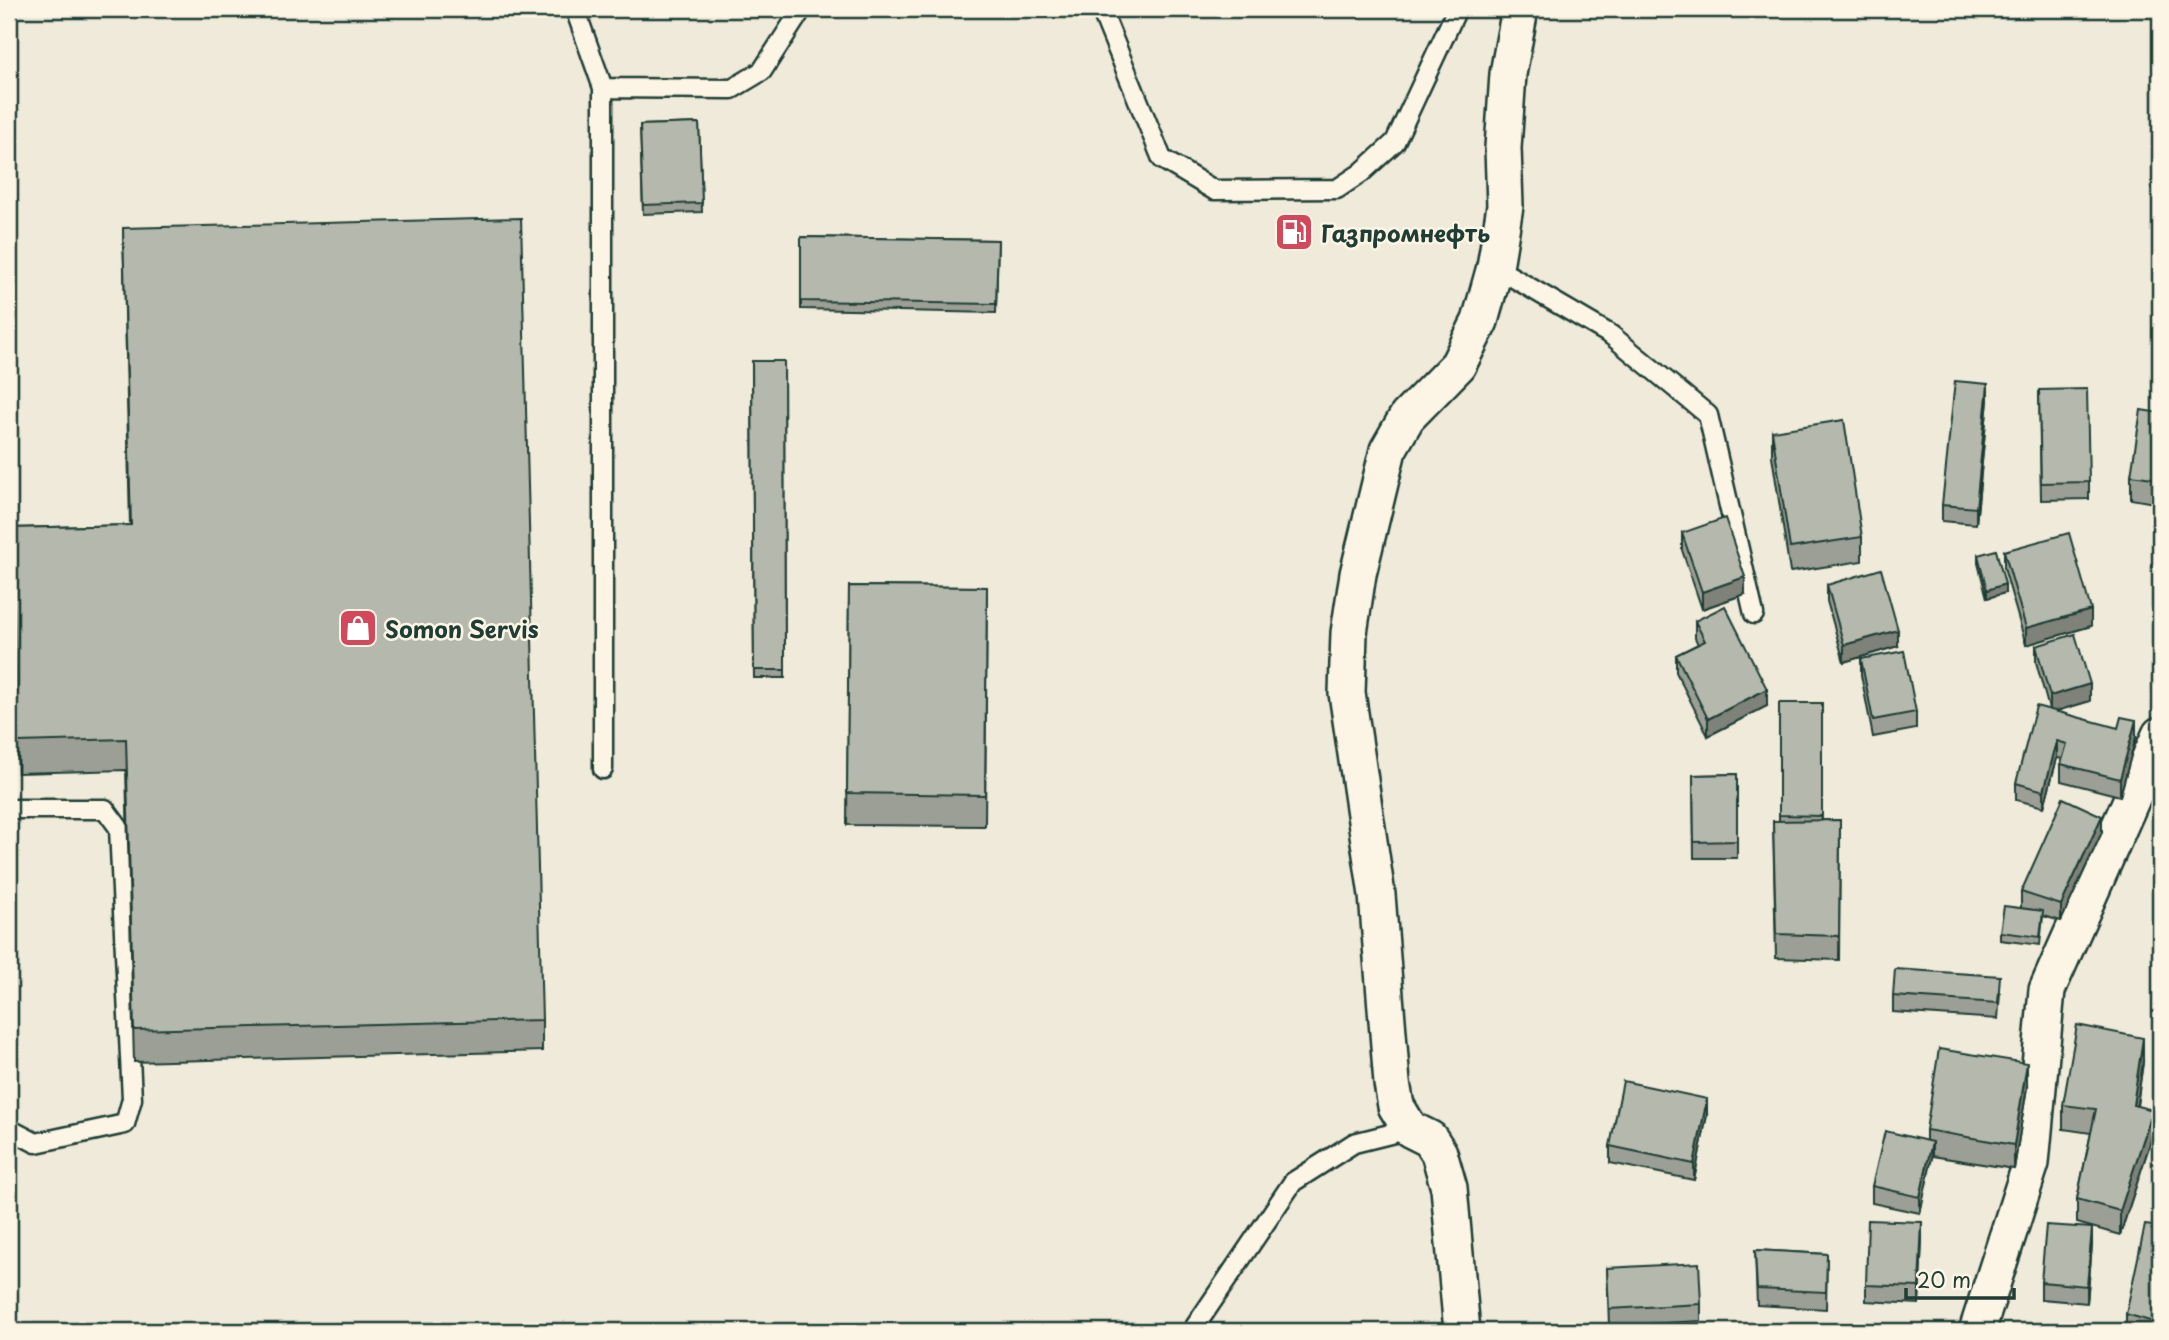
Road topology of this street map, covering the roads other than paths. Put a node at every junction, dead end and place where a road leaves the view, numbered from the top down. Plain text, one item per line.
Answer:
1 (575, 9) edge
2 (802, 9) edge
3 (1101, 9) edge
4 (1457, 9) edge
5 (1520, 9) edge
6 (603, 88) junction
7 (1495, 267) junction
8 (1754, 614) dead end
9 (2160, 735) edge
10 (603, 769) dead end
11 (9, 809) edge
12 (9, 1129) edge
13 (1410, 1129) junction
14 (1192, 1331) edge
15 (1462, 1331) edge
16 (1977, 1331) edge

1 - 6 lane
2 - 6 lane
3 - 4 lane
5 - 7 street
6 - 10 lane
7 - 8 lane
7 - 13 street
9 - 16 street
11 - 12 lane
13 - 14 lane
13 - 15 street

